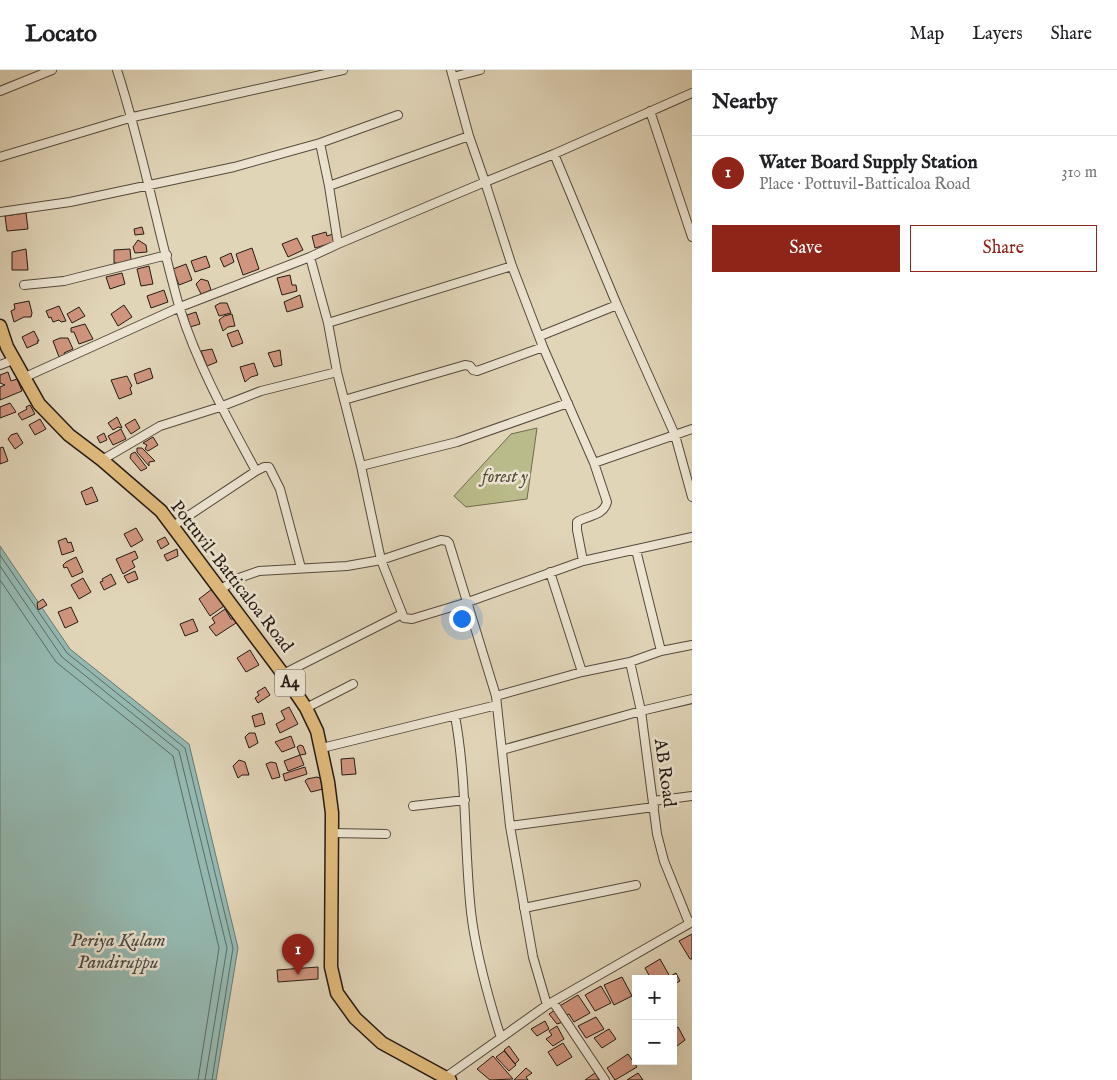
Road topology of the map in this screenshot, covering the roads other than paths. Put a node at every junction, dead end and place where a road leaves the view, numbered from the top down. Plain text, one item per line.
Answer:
1 (52, 70) edge
2 (117, 70) edge
3 (343, 70) edge
4 (480, 70) edge
5 (452, 74) edge
6 (0, 91) edge
7 (692, 93) edge
8 (650, 111) junction
9 (398, 115) dead end
10 (132, 117) junction
11 (469, 136) junction
12 (320, 143) junction
13 (554, 154) junction
14 (0, 157) edge
15 (485, 182) junction
16 (148, 184) junction
17 (330, 186) junction
18 (0, 212) edge
19 (692, 237) edge
20 (338, 244) junction
21 (167, 255) junction
22 (310, 257) junction
23 (512, 266) junction
24 (24, 285) dead end
25 (617, 305) junction
26 (180, 307) junction
27 (328, 323) junction
28 (0, 326) edge
29 (540, 336) junction
30 (543, 347) junction
31 (13, 360) junction
32 (0, 365) edge
33 (337, 372) junction
34 (23, 378) junction
35 (344, 400) junction
36 (568, 402) junction
37 (220, 407) junction
38 (692, 429) edge
39 (676, 435) junction
40 (102, 460) junction
41 (594, 462) junction
42 (361, 466) junction
43 (256, 471) junction
44 (692, 497) edge
45 (173, 526) junction
46 (692, 537) edge
47 (636, 550) junction
48 (381, 560) junction
49 (583, 561) junction
50 (301, 568) junction
51 (550, 572) junction
52 (220, 590) junction
53 (468, 602) junction
54 (402, 614) junction
55 (692, 645) edge
56 (661, 651) junction
57 (630, 662) junction
58 (582, 672) junction
59 (284, 674) junction
60 (353, 684) dead end
61 (496, 696) junction
62 (692, 699) edge
63 (497, 705) junction
64 (306, 708) junction
65 (641, 712) junction
66 (455, 716) junction
67 (322, 748) junction
68 (502, 750) junction
69 (692, 796) edge
70 (465, 800) junction
71 (654, 804) junction
72 (413, 806) dead end
73 (510, 826) junction
74 (332, 833) junction
75 (386, 834) dead end
76 (636, 885) dead end
77 (524, 908) junction
78 (690, 922) edge
79 (550, 1004) junction
80 (501, 1038) junction
81 (446, 1079) edge
82 (605, 1080) edge

1 - 6 street
2 - 10 street
3 - 10 street
4 - 5 street
5 - 11 street
7 - 8 street
8 - 13 street
8 - 19 street
9 - 12 street
10 - 14 street
10 - 16 street
11 - 15 street
11 - 17 street
12 - 16 street
12 - 17 street
13 - 15 street
13 - 25 street
15 - 20 street
15 - 23 street
16 - 18 street
16 - 21 street
17 - 20 street
20 - 22 street
21 - 24 street
21 - 26 street
22 - 26 street
22 - 27 street
23 - 27 street
23 - 29 street
25 - 29 street
25 - 39 street
26 - 34 street
26 - 37 street
27 - 33 street
28 - 31 highway, Pottuvil-Batticaloa Road / A4
29 - 30 street
30 - 35 street
30 - 36 street
31 - 32 street
31 - 34 highway, Pottuvil-Batticaloa Road / A4
33 - 35 street
33 - 37 street
34 - 40 highway, Pottuvil-Batticaloa Road / A4
35 - 42 street
36 - 41 street
36 - 42 street
37 - 40 street
37 - 43 street
38 - 39 street
39 - 41 street
39 - 44 street
40 - 45 highway, Pottuvil-Batticaloa Road / A4
41 - 49 street
42 - 48 street
43 - 45 street
43 - 50 street
45 - 52 highway, Pottuvil-Batticaloa Road / A4
46 - 47 street
47 - 49 street
47 - 56 street
48 - 50 street
48 - 53 street
48 - 54 street
49 - 51 street
50 - 52 street
51 - 53 street
51 - 58 street
52 - 59 highway, Pottuvil-Batticaloa Road / A4
53 - 54 street
53 - 61 street
54 - 59 street
55 - 56 street
56 - 57 street
57 - 58 street
57 - 65 street, AB Road
58 - 61 street
59 - 64 highway, Pottuvil-Batticaloa Road / A4
60 - 64 street
61 - 63 street
62 - 65 street
63 - 66 street
63 - 68 street
64 - 67 highway, Pottuvil-Batticaloa Road / A4
65 - 68 street
65 - 71 street, AB Road
66 - 67 street
66 - 70 street
67 - 74 highway, Pottuvil-Batticaloa Road / A4
68 - 73 street
69 - 71 street
70 - 72 street
70 - 80 street
71 - 73 street
71 - 78 street, AB Road
73 - 77 street
74 - 75 street
74 - 81 highway, Pottuvil-Batticaloa Road / A4
76 - 77 street
77 - 79 street
78 - 79 street
79 - 80 street
79 - 82 street
80 - 81 street

